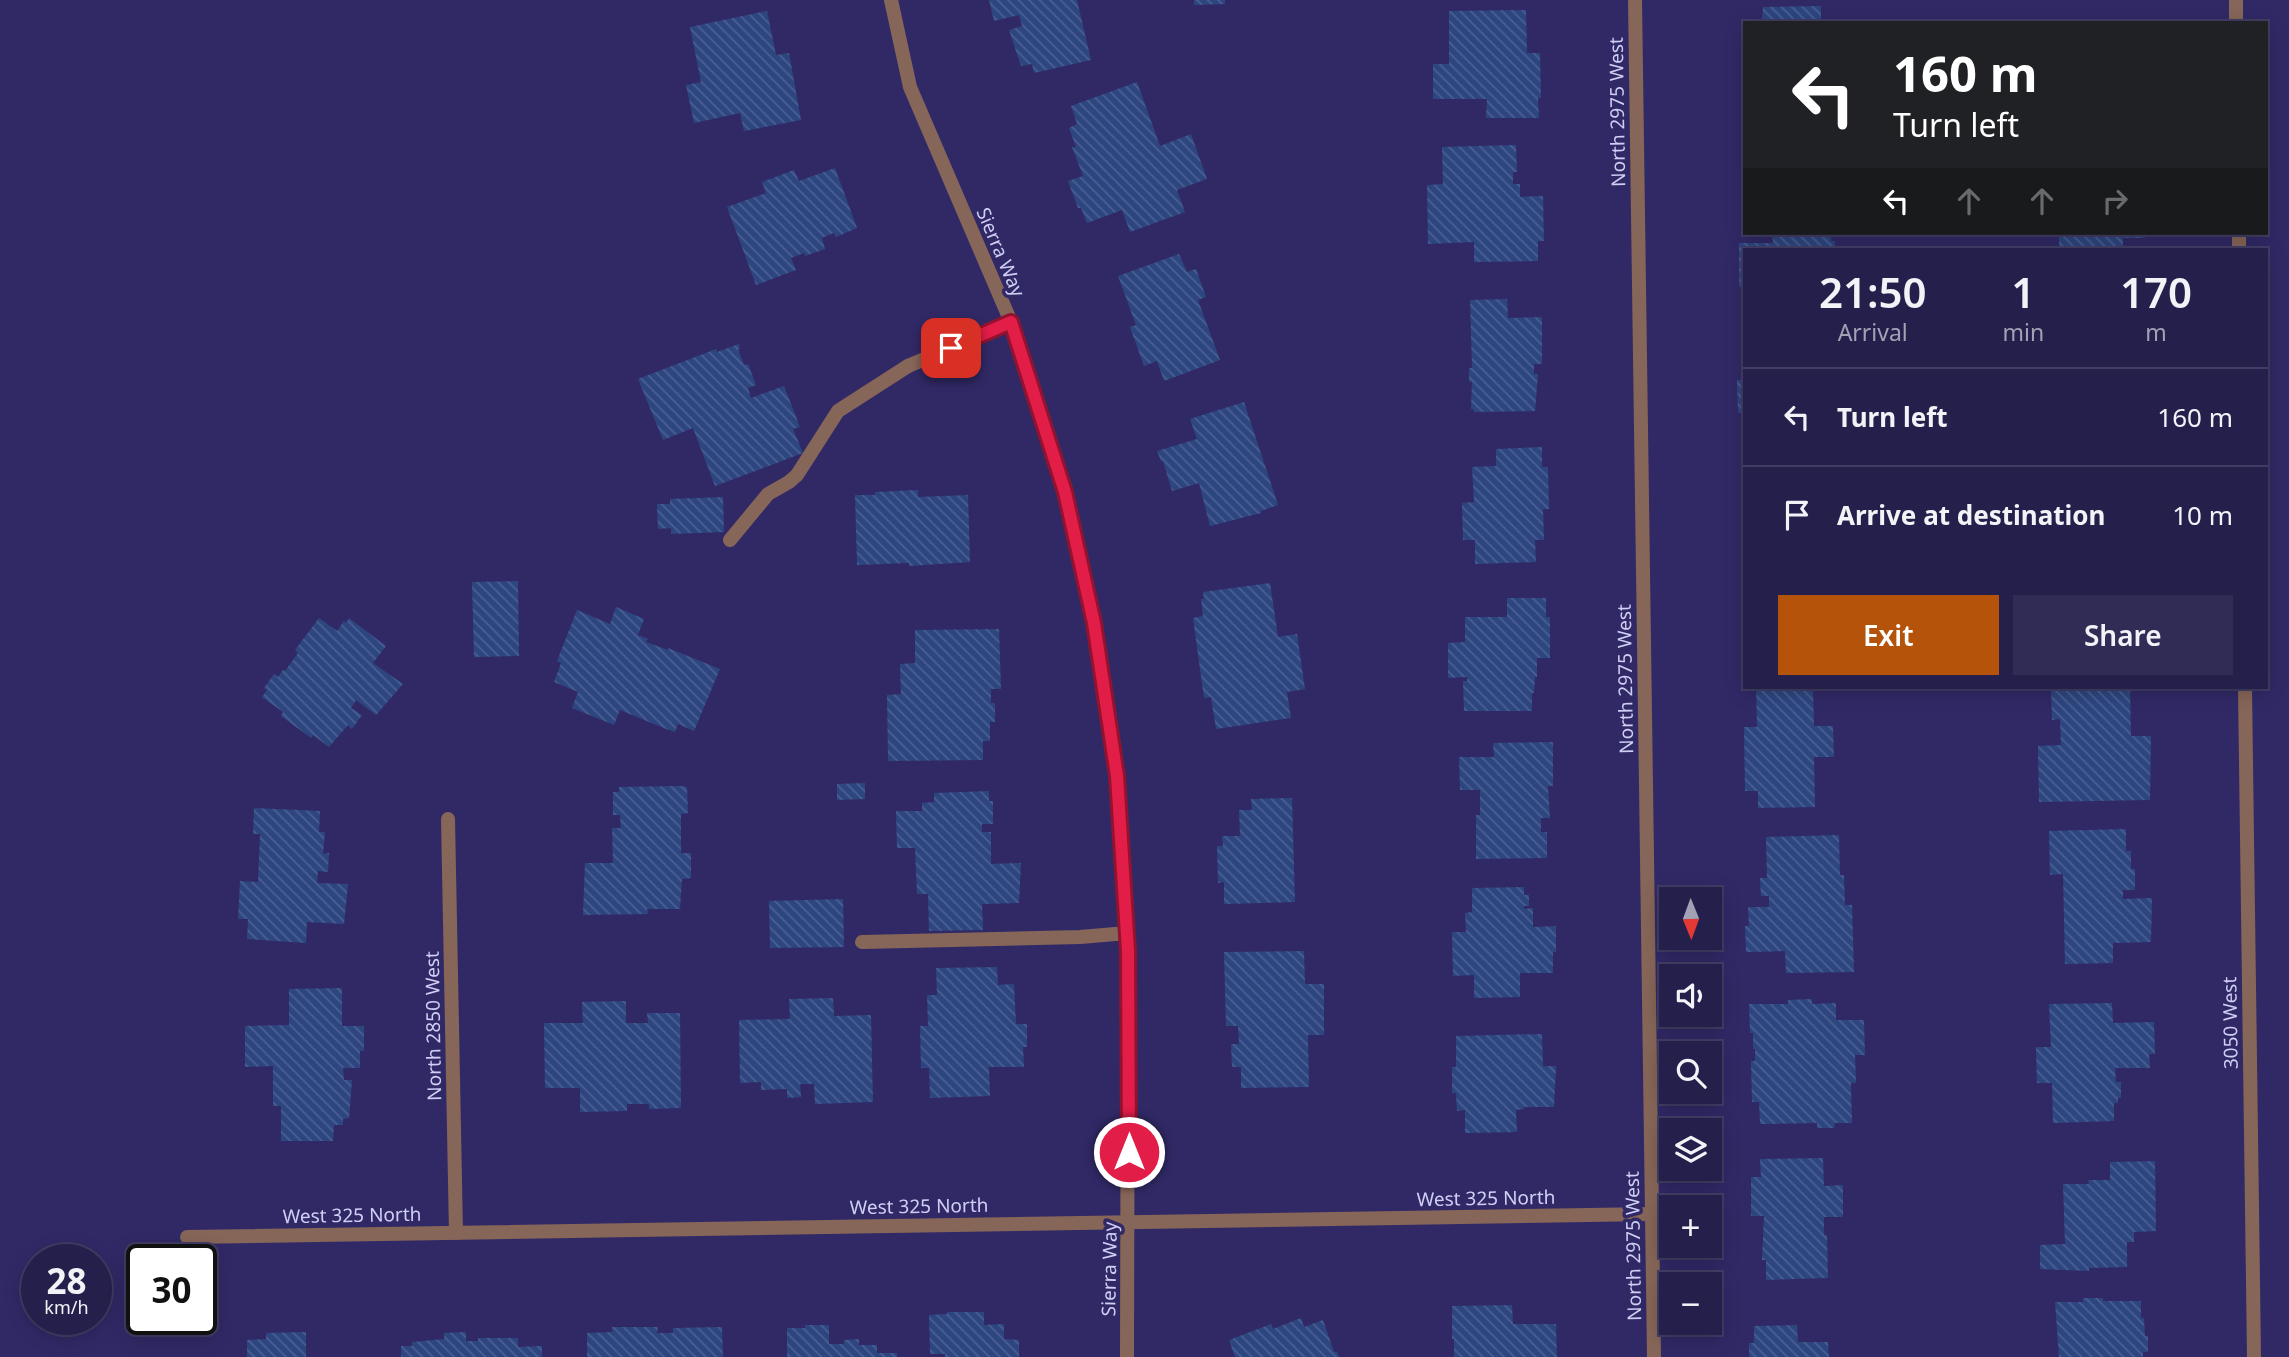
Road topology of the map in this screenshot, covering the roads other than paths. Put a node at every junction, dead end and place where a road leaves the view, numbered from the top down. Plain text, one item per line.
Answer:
1 (891, 0) edge
2 (1635, 0) edge
3 (2235, 0) edge
4 (2236, 21) edge
5 (1011, 322) junction
6 (730, 540) dead end
7 (2245, 689) edge
8 (448, 819) dead end
9 (1127, 933) junction
10 (862, 942) dead end
11 (1652, 1214) junction
12 (1129, 1223) junction
13 (456, 1233) junction
14 (187, 1237) dead end
15 (1127, 1357) edge
16 (1654, 1357) edge
17 (2254, 1357) edge

1 - 5 street, Sierra Way
2 - 11 street, North 2975 West
3 - 4 street
5 - 6 street
5 - 9 street, Sierra Way
7 - 17 street, 3050 West
8 - 13 street, North 2850 West
9 - 10 street
9 - 12 street, Sierra Way
11 - 12 street, West 325 North
11 - 16 street, North 2975 West
12 - 13 street, West 325 North
12 - 15 street, Sierra Way
13 - 14 street, West 325 North

